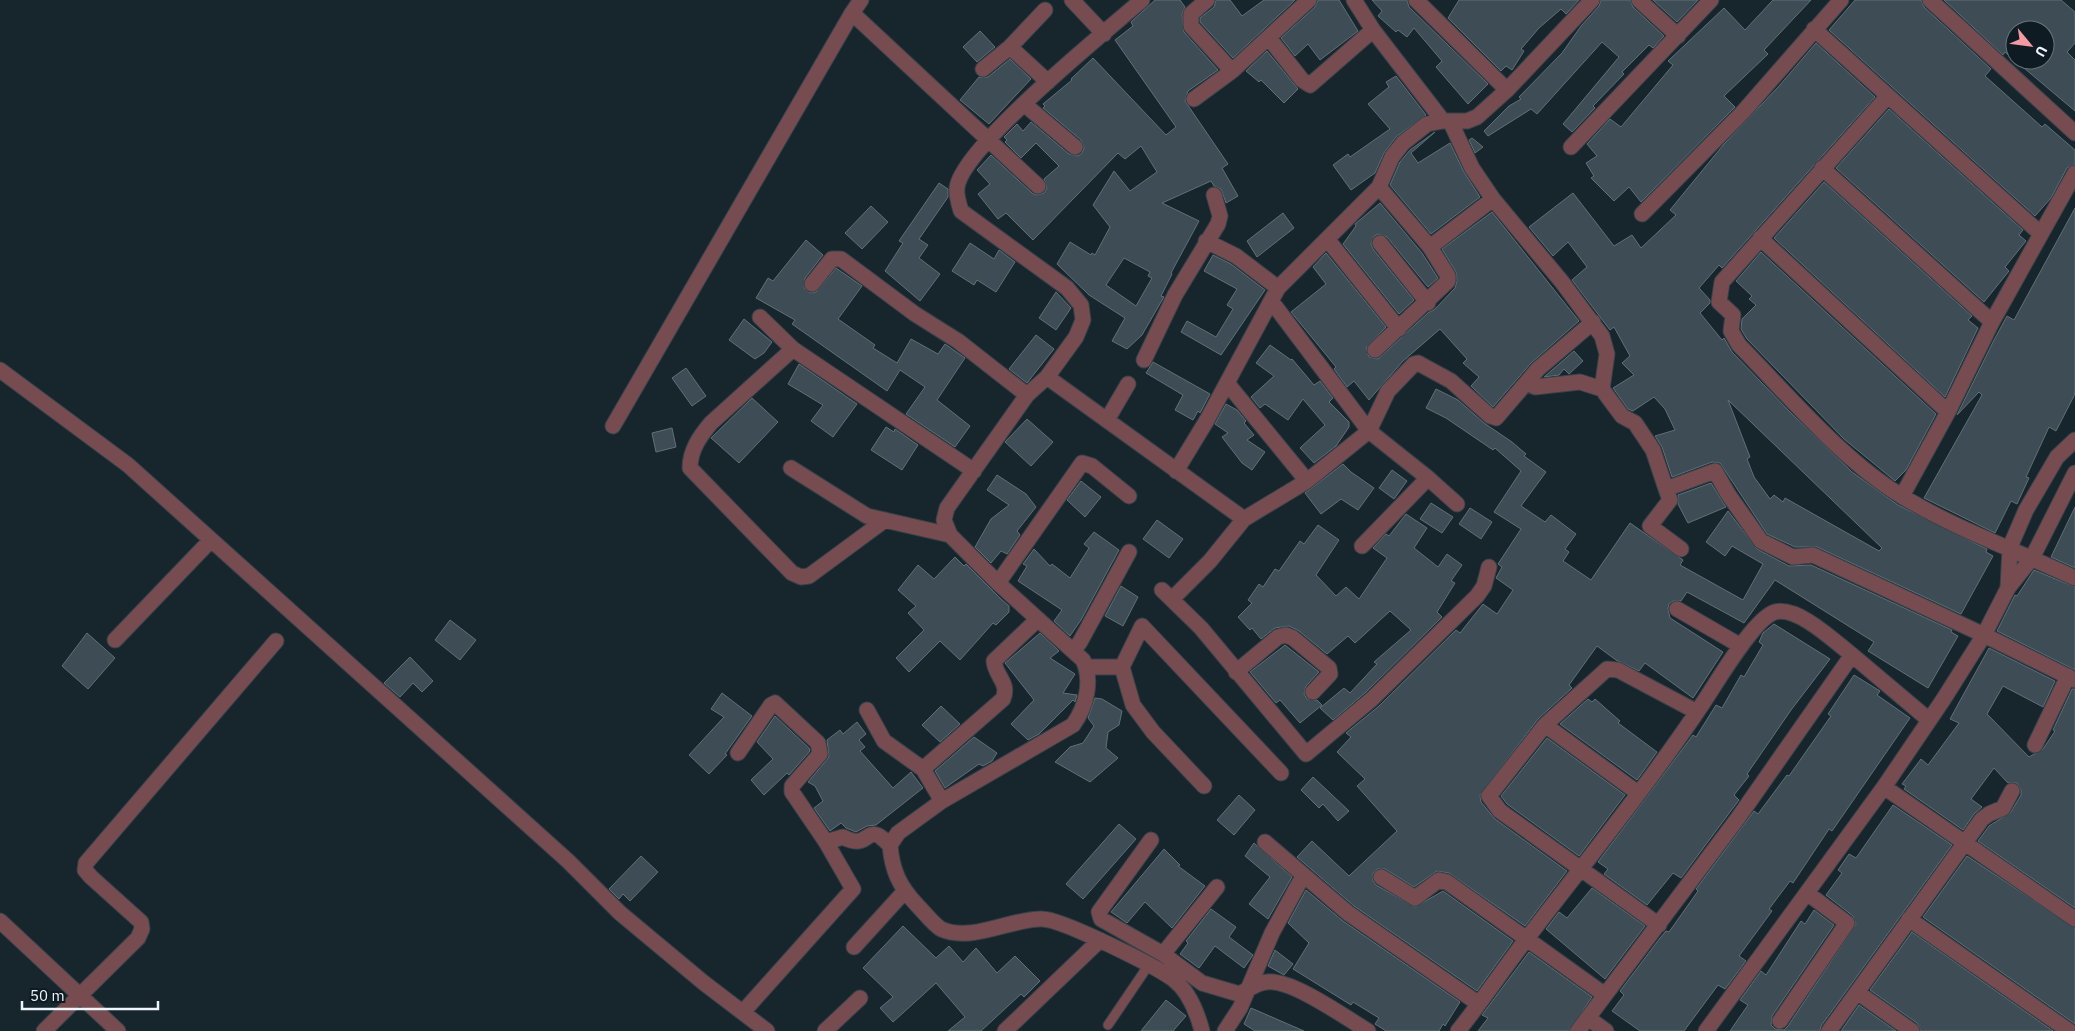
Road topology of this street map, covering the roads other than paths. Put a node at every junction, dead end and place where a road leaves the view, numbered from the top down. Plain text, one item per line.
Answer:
1 (861, 0) edge
2 (1072, 0) edge
3 (1142, 0) edge
4 (1207, 0) edge
5 (1309, 0) edge
6 (1354, 0) edge
7 (1416, 0) edge
8 (1592, 0) edge
9 (1639, 0) edge
10 (1711, 0) edge
11 (1841, 0) edge
12 (1930, 0) edge
13 (1045, 10) dead end
14 (852, 13) junction
15 (1814, 29) junction
16 (1373, 30) junction
17 (1104, 34) junction
18 (1678, 36) junction
19 (1268, 38) junction
20 (1010, 47) junction
21 (983, 69) dead end
22 (1232, 71) junction
23 (1048, 82) junction
24 (1507, 90) junction
25 (1887, 97) junction
26 (1194, 99) dead end
27 (1024, 104) junction
28 (1447, 122) junction
29 (996, 133) junction
30 (2075, 133) edge
31 (1075, 147) dead end
32 (1571, 147) dead end
33 (1822, 168) junction
34 (2075, 174) edge
35 (1038, 186) dead end
36 (1379, 187) junction
37 (1214, 195) dead end
38 (1493, 199) junction
39 (1642, 214) dead end
40 (2041, 234) junction
41 (1760, 238) junction
42 (1327, 239) junction
43 (1206, 242) junction
44 (1380, 243) dead end
45 (1430, 247) junction
46 (812, 284) dead end
47 (1278, 288) junction
48 (1272, 302) junction
49 (1428, 303) junction
50 (760, 317) dead end
51 (1592, 322) junction
52 (1992, 322) junction
53 (1399, 329) junction
54 (793, 349) junction
55 (1375, 350) dead end
56 (1144, 360) dead end
57 (0, 370) edge
58 (1047, 378) junction
59 (1527, 382) junction
60 (1227, 383) junction
61 (1128, 384) dead end
62 (1602, 389) junction
63 (1027, 395) junction
64 (1948, 412) junction
65 (1106, 420) junction
66 (613, 426) dead end
67 (1369, 431) junction
68 (2075, 440) edge
69 (791, 468) dead end
70 (974, 471) junction
71 (1176, 472) junction
72 (2075, 473) edge
73 (1428, 478) junction
74 (1307, 481) junction
75 (1666, 489) junction
76 (1129, 496) dead end
77 (1902, 496) junction
78 (1457, 504) dead end
79 (1244, 519) junction
80 (885, 520) junction
81 (950, 535) junction
82 (211, 540) junction
83 (1362, 546) dead end
84 (2010, 548) junction
85 (1682, 549) dead end
86 (1129, 552) dead end
87 (2032, 558) junction
88 (1489, 568) dead end
89 (2075, 578) edge
90 (998, 583) junction
91 (2008, 588) junction
92 (1677, 609) dead end
93 (1038, 619) junction
94 (1984, 635) junction
95 (115, 640) dead end
96 (276, 641) dead end
97 (1741, 646) junction
98 (1074, 650) junction
99 (1852, 655) junction
100 (1086, 667) junction
101 (1122, 667) junction
102 (1236, 672) junction
103 (2072, 678) edge
104 (1313, 692) dead end
105 (867, 710) dead end
106 (1697, 712) junction
107 (1931, 717) junction
108 (1545, 726) junction
109 (2035, 746) dead end
110 (738, 753) dead end
111 (923, 769) junction
112 (1281, 773) dead end
113 (1204, 786) dead end
114 (1884, 787) junction
115 (2012, 792) dead end
116 (1638, 793) junction
117 (942, 802) junction
118 (1151, 840) dead end
119 (826, 842) junction
120 (1265, 842) dead end
121 (1965, 842) junction
122 (890, 844) junction
123 (1581, 870) junction
124 (1303, 876) junction
125 (1381, 877) dead end
126 (1217, 886) dead end
127 (904, 892) junction
128 (1807, 893) junction
129 (1909, 919) junction
130 (2075, 919) edge
131 (0, 921) edge
132 (1659, 925) junction
133 (1527, 938) junction
134 (1100, 940) junction
135 (854, 948) dead end
136 (1163, 954) junction
137 (1148, 966) junction
138 (1247, 991) junction
139 (1857, 992) junction
140 (1605, 995) junction
141 (80, 996) junction
142 (860, 998) dead end
143 (1479, 1004) junction
144 (743, 1012) junction
145 (1588, 1018) junction
146 (1780, 1021) dead end
147 (1108, 1025) dead end
148 (44, 1031) edge
149 (118, 1031) edge
150 (767, 1031) edge
151 (825, 1031) edge
152 (1006, 1031) edge
153 (1202, 1031) edge
154 (1225, 1031) edge
155 (1368, 1031) edge
156 (1458, 1031) edge
157 (1578, 1031) edge
158 (1606, 1031) edge
159 (1706, 1031) edge
160 (1829, 1031) edge
161 (1912, 1031) edge
162 (2069, 1031) edge

1 - 14 street
2 - 17 street
3 - 17 street
4 - 22 street
5 - 19 street
6 - 16 street
7 - 24 street
8 - 24 street
9 - 18 street
10 - 18 street
11 - 15 street
12 - 30 street
13 - 20 street
14 - 29 street
14 - 66 street
15 - 25 street
15 - 39 street
16 - 19 street
16 - 28 street
17 - 23 street
18 - 32 street
19 - 22 street
20 - 21 street
20 - 23 street
22 - 26 street
23 - 27 street
24 - 28 street
25 - 33 street
25 - 40 street
27 - 29 street
27 - 31 street
28 - 36 street
28 - 38 street
29 - 35 street
29 - 58 street
33 - 41 street
33 - 52 street
34 - 40 street
36 - 42 street
36 - 45 street
37 - 43 street
38 - 45 street
38 - 51 street
40 - 52 street
41 - 64 street
41 - 77 street
42 - 47 street
42 - 53 street
43 - 47 street
43 - 56 street
44 - 49 street
45 - 49 street
46 - 63 street
47 - 48 street
48 - 60 street
48 - 67 street
49 - 53 street
50 - 54 street
51 - 59 street
51 - 62 street
52 - 64 street
53 - 55 street
54 - 70 street
54 - 80 street
57 - 82 street
58 - 63 street
58 - 65 street
59 - 62 street
59 - 67 street
60 - 71 street
60 - 74 street
61 - 65 street
62 - 75 street
63 - 70 street
64 - 77 street
65 - 71 street
67 - 73 street
67 - 74 street
68 - 84 street
69 - 80 street
70 - 81 street
71 - 79 street
72 - 87 street
73 - 78 street
73 - 83 street
74 - 79 street
75 - 85 street
75 - 94 street
76 - 90 street
77 - 84 street
79 - 102 street
80 - 81 street
81 - 90 street
82 - 95 street
82 - 144 street
84 - 87 street
84 - 91 street
86 - 98 street
87 - 89 street
87 - 91 street
88 - 102 street
90 - 93 street
91 - 94 street
92 - 97 street
93 - 98 street
93 - 111 street
94 - 103 street
94 - 107 street
96 - 141 street
97 - 99 street
97 - 106 street
98 - 100 street
99 - 107 street
99 - 132 street
100 - 101 street
100 - 117 street
101 - 112 street
101 - 113 street
102 - 104 street
103 - 109 street
105 - 111 street
106 - 108 street
106 - 116 street
107 - 114 street
108 - 116 street
108 - 123 street
110 - 119 street
111 - 117 street
114 - 121 street
114 - 128 street
115 - 121 street
116 - 123 street
117 - 122 street
118 - 136 street
119 - 122 street
119 - 144 street
120 - 124 street
121 - 129 street
121 - 130 street
122 - 127 street
123 - 132 street
123 - 133 street
124 - 138 street
124 - 143 street
125 - 133 street
126 - 136 street
127 - 134 street
127 - 135 street
128 - 146 street
128 - 159 street
129 - 139 street
129 - 162 street
131 - 141 street
132 - 140 street
133 - 140 street
133 - 143 street
134 - 137 street
134 - 152 street
136 - 138 street
137 - 147 lane
137 - 153 street
138 - 154 street
138 - 155 street
139 - 160 street
139 - 161 street
140 - 145 street
141 - 148 street
141 - 149 street
142 - 151 street
143 - 156 street
144 - 150 street
145 - 157 street
145 - 158 street

